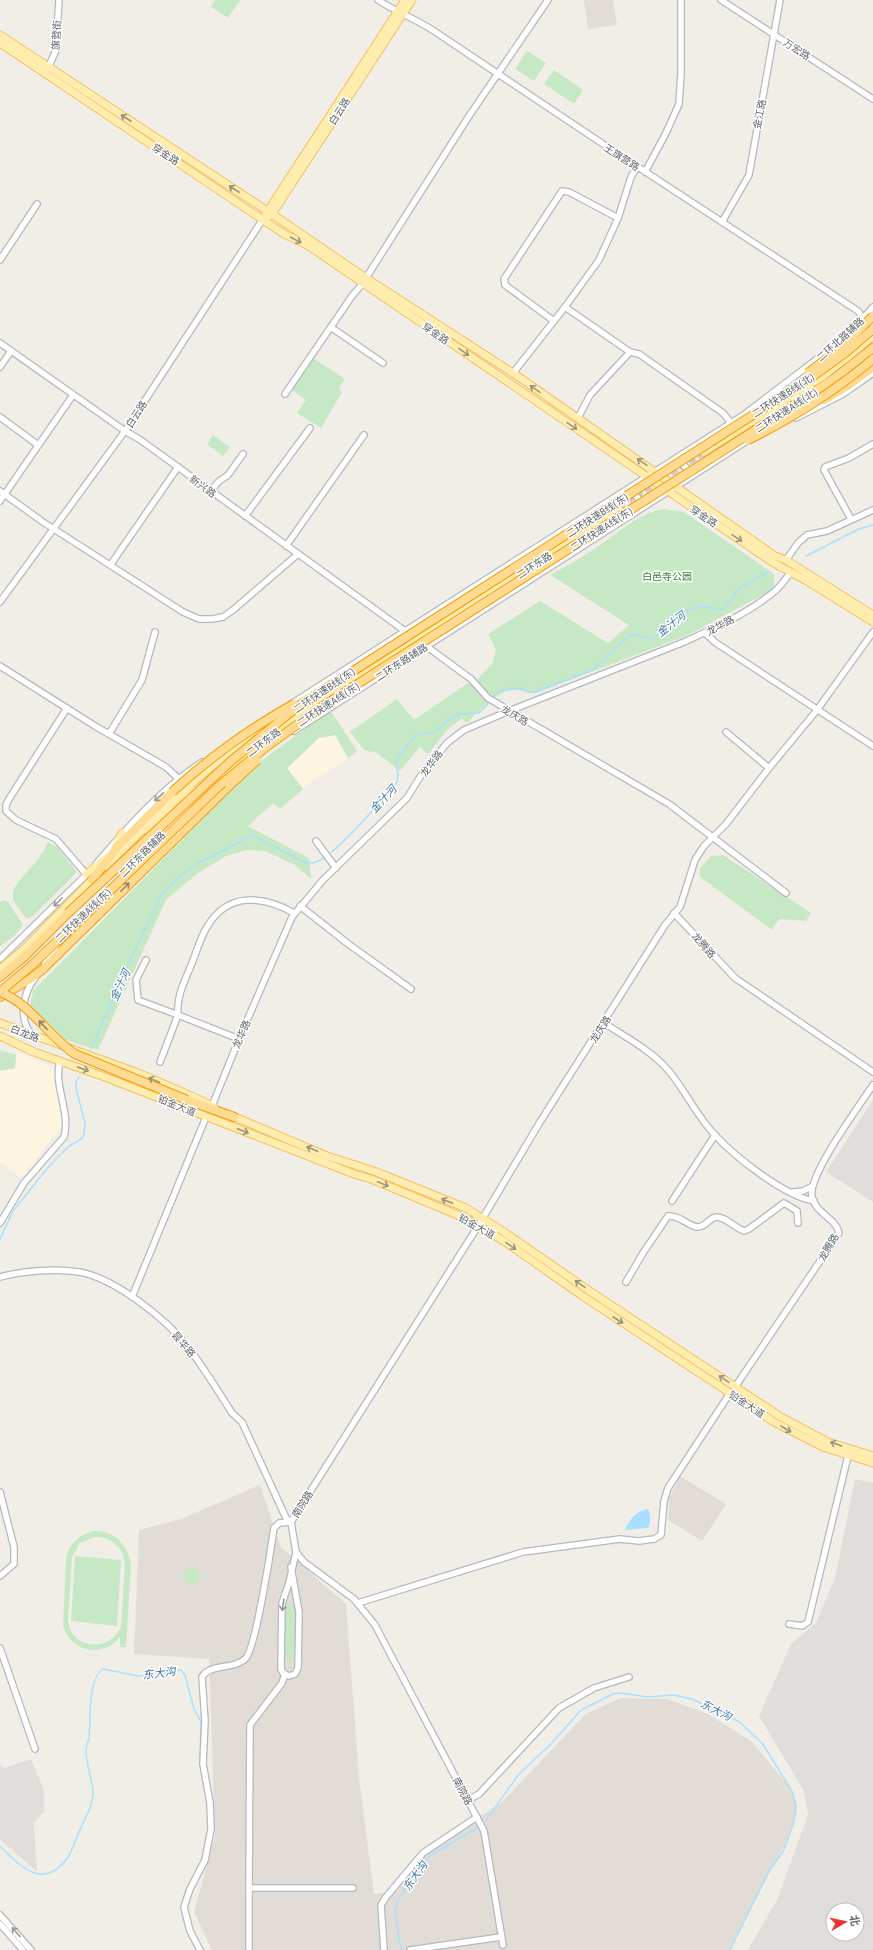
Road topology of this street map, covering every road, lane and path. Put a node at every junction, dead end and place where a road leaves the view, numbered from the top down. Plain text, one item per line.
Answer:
1 (59, 0) edge
2 (378, 0) edge
3 (405, 0) edge
4 (412, 0) edge
5 (548, 0) edge
6 (681, 0) edge
7 (721, 0) edge
8 (780, 0) edge
9 (399, 14) junction
10 (775, 34) junction
11 (0, 35) edge
12 (0, 43) edge
13 (48, 68) junction
14 (499, 74) junction
15 (873, 99) edge
16 (637, 167) junction
17 (645, 172) junction
18 (37, 204) dead end
19 (269, 212) junction
20 (618, 218) junction
21 (263, 219) junction
22 (722, 222) junction
23 (0, 260) edge
24 (364, 280) junction
25 (565, 307) junction
26 (873, 307) edge
27 (873, 316) edge
28 (864, 318) junction
29 (554, 321) junction
30 (332, 328) junction
31 (873, 329) edge
32 (873, 336) edge
33 (873, 341) edge
34 (0, 343) edge
35 (873, 348) edge
36 (11, 351) junction
37 (630, 352) junction
38 (873, 359) edge
39 (383, 363) dead end
40 (0, 367) edge
41 (873, 367) edge
42 (513, 373) junction
43 (873, 373) edge
44 (285, 394) dead end
45 (73, 395) junction
46 (778, 407) junction
47 (0, 417) edge
48 (578, 418) junction
49 (789, 418) junction
50 (734, 424) junction
51 (310, 428) dead end
52 (125, 431) junction
53 (364, 435) dead end
54 (743, 443) junction
55 (873, 444) edge
56 (38, 445) junction
57 (688, 453) junction
58 (243, 454) dead end
59 (705, 454) tunnel mouth
60 (178, 467) junction
61 (698, 470) junction
62 (655, 471) junction
63 (646, 477) junction
64 (676, 486) junction
65 (668, 491) junction
66 (2, 492) edge
67 (211, 492) junction
68 (622, 492) junction
69 (0, 501) edge
70 (619, 509) tunnel mouth
71 (873, 510) edge
72 (635, 513) junction
73 (245, 516) junction
74 (852, 519) junction
75 (577, 521) junction
76 (55, 528) junction
77 (590, 542) junction
78 (286, 546) junction
79 (298, 554) junction
80 (544, 557) junction
81 (786, 560) junction
82 (111, 564) junction
83 (791, 572) junction
84 (0, 602) edge
85 (873, 615) edge
86 (873, 622) edge
87 (405, 631) junction
88 (156, 632) dead end
89 (873, 632) edge
90 (705, 633) junction
91 (426, 646) junction
92 (0, 666) edge
93 (325, 689) junction
94 (67, 708) junction
95 (817, 710) junction
96 (509, 711) junction
97 (314, 712) junction
98 (726, 732) dead end
99 (109, 734) junction
100 (873, 746) edge
101 (230, 768) junction
102 (769, 768) junction
103 (179, 779) junction
104 (195, 803) junction
105 (122, 833) junction
106 (712, 838) junction
107 (316, 841) dead end
108 (130, 843) junction
109 (111, 856) junction
110 (336, 868) junction
111 (92, 880) junction
112 (786, 893) dead end
113 (300, 906) junction
114 (294, 913) junction
115 (674, 913) junction
116 (69, 927) junction
117 (0, 959) edge
118 (146, 960) dead end
119 (0, 969) edge
120 (38, 974) junction
121 (0, 977) edge
122 (411, 989) dead end
123 (0, 992) edge
124 (0, 997) edge
125 (178, 1015) junction
126 (0, 1023) edge
127 (604, 1023) junction
128 (0, 1036) edge
129 (36, 1037) junction
130 (239, 1039) junction
131 (50, 1042) junction
132 (46, 1056) junction
133 (60, 1061) junction
134 (160, 1062) dead end
135 (873, 1072) edge
136 (873, 1085) edge
137 (212, 1106) junction
138 (206, 1117) junction
139 (234, 1117) junction
140 (715, 1135) junction
141 (347, 1167) junction
142 (812, 1187) junction
143 (789, 1191) junction
144 (672, 1201) dead end
145 (814, 1201) junction
146 (482, 1217) junction
147 (0, 1223) edge
148 (798, 1223) dead end
149 (478, 1226) junction
150 (0, 1277) edge
151 (626, 1282) dead end
152 (132, 1296) junction
153 (735, 1387) junction
154 (730, 1393) junction
155 (848, 1456) junction
156 (873, 1456) edge
157 (873, 1463) edge
158 (0, 1492) edge
159 (291, 1522) junction
160 (296, 1552) junction
161 (291, 1567) junction
162 (0, 1576) edge
163 (358, 1603) junction
164 (788, 1624) dead end
165 (0, 1648) edge
166 (285, 1674) junction
167 (629, 1677) dead end
168 (35, 1749) dead end
169 (468, 1800) junction
170 (477, 1817) junction
171 (249, 1888) junction
172 (353, 1888) dead end
173 (0, 1915) edge
174 (0, 1924) edge
175 (501, 1937) junction
176 (503, 1945) dead end
177 (23, 1950) edge
178 (31, 1950) edge
179 (200, 1950) edge
180 (249, 1950) edge
181 (384, 1950) edge
182 (411, 1950) edge

1 - 13 street, 旗营街
2 - 9 street, 王旗营路
3 - 9 main road, 白云路
4 - 9 main road, 白云路
5 - 14 street
6 - 17 street
7 - 10 street, 万宏路
8 - 10 street, 金江路
9 - 14 street, 王旗营路
9 - 19 main road, 白云路
10 - 15 street, 万宏路
10 - 22 street, 金江路
11 - 13 main road, 穿金路
12 - 21 main road, 穿金路
19 -> 13 main road, 穿金路
14 - 16 street, 王旗营路
14 - 24 street
16 - 17 street, 王旗营路
16 - 20 street
17 - 22 street, 王旗营路
18 - 23 street
19 - 21 main road, 白云路
19 - 24 main road, 穿金路
20 - 25 street
20 - 29 street
21 -> 24 main road, 穿金路
21 - 52 street, 白云路
22 - 28 street, 王旗营路
24 - 30 street
24 - 42 main road, 穿金路
24 -> 63 main road, 穿金路
25 - 29 street
25 - 37 street
26 - 28 street, 二环北路辅路
27 - 50 highway, bridge
28 - 50 street, 二环北路辅路
29 - 42 street
30 - 39 street
30 - 44 street
31 - 50 highway, 二环快速B线(北), bridge
32 - 46 main road
33 - 46 main road
34 - 36 street, 新兴路
35 - 61 highway, 二环快速A线(北), bridge
36 - 40 street
36 - 45 street, 新兴路
37 - 48 street
37 - 50 street
38 - 49 highway, bridge
41 - 49 highway, bridge
48 -> 42 main road, 穿金路
43 - 54 street
45 - 52 street, 新兴路
45 - 56 street
46 - 50 street
46 - 54 street
46 - 59 main road
47 - 56 street
62 -> 48 main road, 穿金路
49 - 61 highway, bridge
50 - 57 highway, 二环快速B线(北), bridge
51 - 73 street
52 - 60 street, 新兴路
52 - 76 street, 白云路
53 - 78 street
54 - 61 street
55 - 74 street
56 - 66 street
57 - 61 street
57 - 62 street
57 - 93 highway, 二环快速B线(东), bridge
58 - 67 street
60 - 67 street, 新兴路
60 - 82 street
61 - 64 street, 二环东路辅路
61 - 97 highway, 二环快速A线(东), bridge
62 - 63 street
62 - 64 main road, 穿金路
63 - 65 main road, 穿金路
63 - 68 street
64 - 65 street, 二环东路辅路
64 - 81 main road, 穿金路
65 - 72 street, 二环东路辅路
65 -> 83 main road, 穿金路
66 - 69 street
66 - 76 street
67 - 73 street, 新兴路
68 - 72 street
68 - 75 street
70 - 80 main road, 二环东路
71 - 74 street
72 - 77 street, 二环东路辅路
73 - 78 street, 新兴路
74 - 81 street
75 - 80 street
75 - 87 street
76 - 82 street
76 - 84 street, 白云路
77 - 80 street
77 - 91 street, 二环东路辅路
78 - 79 street, 新兴路
79 - 82 street
79 - 87 street, 新兴路
80 - 101 main road, 二环东路
80 - 108 main road, 二环东路
81 - 85 main road, 穿金路
83 - 86 main road, 穿金路
83 - 90 street, 龙华路
87 - 103 street
88 - 99 street
89 - 95 street, 龙庆路
90 - 95 street
90 - 96 street, 龙华路
91 - 96 street, 龙庆路
91 - 104 street, 二环东路辅路
92 - 94 street
93 - 109 highway, bridge
93 - 121 highway, 二环快速B线(东), bridge
94 - 99 street
94 - 111 street
95 - 100 street
95 - 102 street, 龙庆路
96 - 106 street, 龙庆路
96 - 110 street, 龙华路
120 -> 97 highway, bridge
97 - 123 highway, 二环快速A线(东), bridge
98 - 102 street
99 - 103 street
101 - 104 main road
101 - 111 main road, 二环东路
102 - 106 street, 龙庆路
103 -> 105 street
104 - 116 street, 二环东路辅路
105 - 109 main road
105 - 111 street
106 - 112 street, 龙庆路
106 - 115 street, 龙庆路
107 - 110 street
108 - 109 main road
108 - 111 main road, 二环东路
109 - 111 highway
110 - 113 street, 龙华路
111 -> 117 street
111 - 119 main road, 二环东路
111 - 121 main road, 二环东路, bridge
113 - 114 street, 龙华路
113 - 122 street
114 - 125 street
114 - 130 street, 龙华路
115 - 127 street, 龙庆路
115 - 135 street, 龙腾路
116 - 120 street
116 - 123 street, 二环东路辅路
118 - 125 street
120 - 124 highway
120 - 129 street
139 -> 123 highway, bridge
125 - 130 street
125 - 134 street
126 - 129 main road, 白龙路
127 - 140 street
127 - 146 street, 龙庆路
128 - 132 main road, 白龙路
129 - 131 main road, 白龙路
130 - 137 street, 龙华路
131 - 132 main road
137 -> 131 main road, 铂金大道
132 - 133 main road, 铂金大道
133 -> 138 main road, 铂金大道
133 - 147 street
136 - 142 street
137 - 139 main road, 铂金大道
138 -> 141 main road, 铂金大道
138 - 152 street
141 -> 139 main road, 铂金大道
140 - 143 street
140 - 144 street
146 -> 141 main road, 铂金大道
141 -> 149 main road, 铂金大道
142 - 143 street
142 - 145 street
143 - 145 street
145 - 153 street, 龙腾路
146 - 149 street, 龙庆路
153 -> 146 main road, 铂金大道
148 - 151 street
149 -> 154 main road, 铂金大道
149 - 159 street, 南院路
150 - 152 street, 昙华路
152 - 159 street, 昙华路
156 -> 153 main road, 铂金大道
154 -> 155 main road, 铂金大道
154 - 163 street
155 - 157 main road, 铂金大道
155 - 164 street
158 - 162 street
159 - 160 street, 南院路
159 - 179 street
160 - 161 street
160 - 163 street, 南院路
161 -> 166 street
161 - 166 street
163 - 169 street, 南院路
165 - 168 street
166 - 171 street
167 - 169 street
169 - 170 street, 南院路
170 - 175 street, 南院路
170 - 181 street
171 - 172 street
171 - 180 street
178 -> 173 street
174 - 177 street
175 - 176 street, 南院路
175 - 182 street

